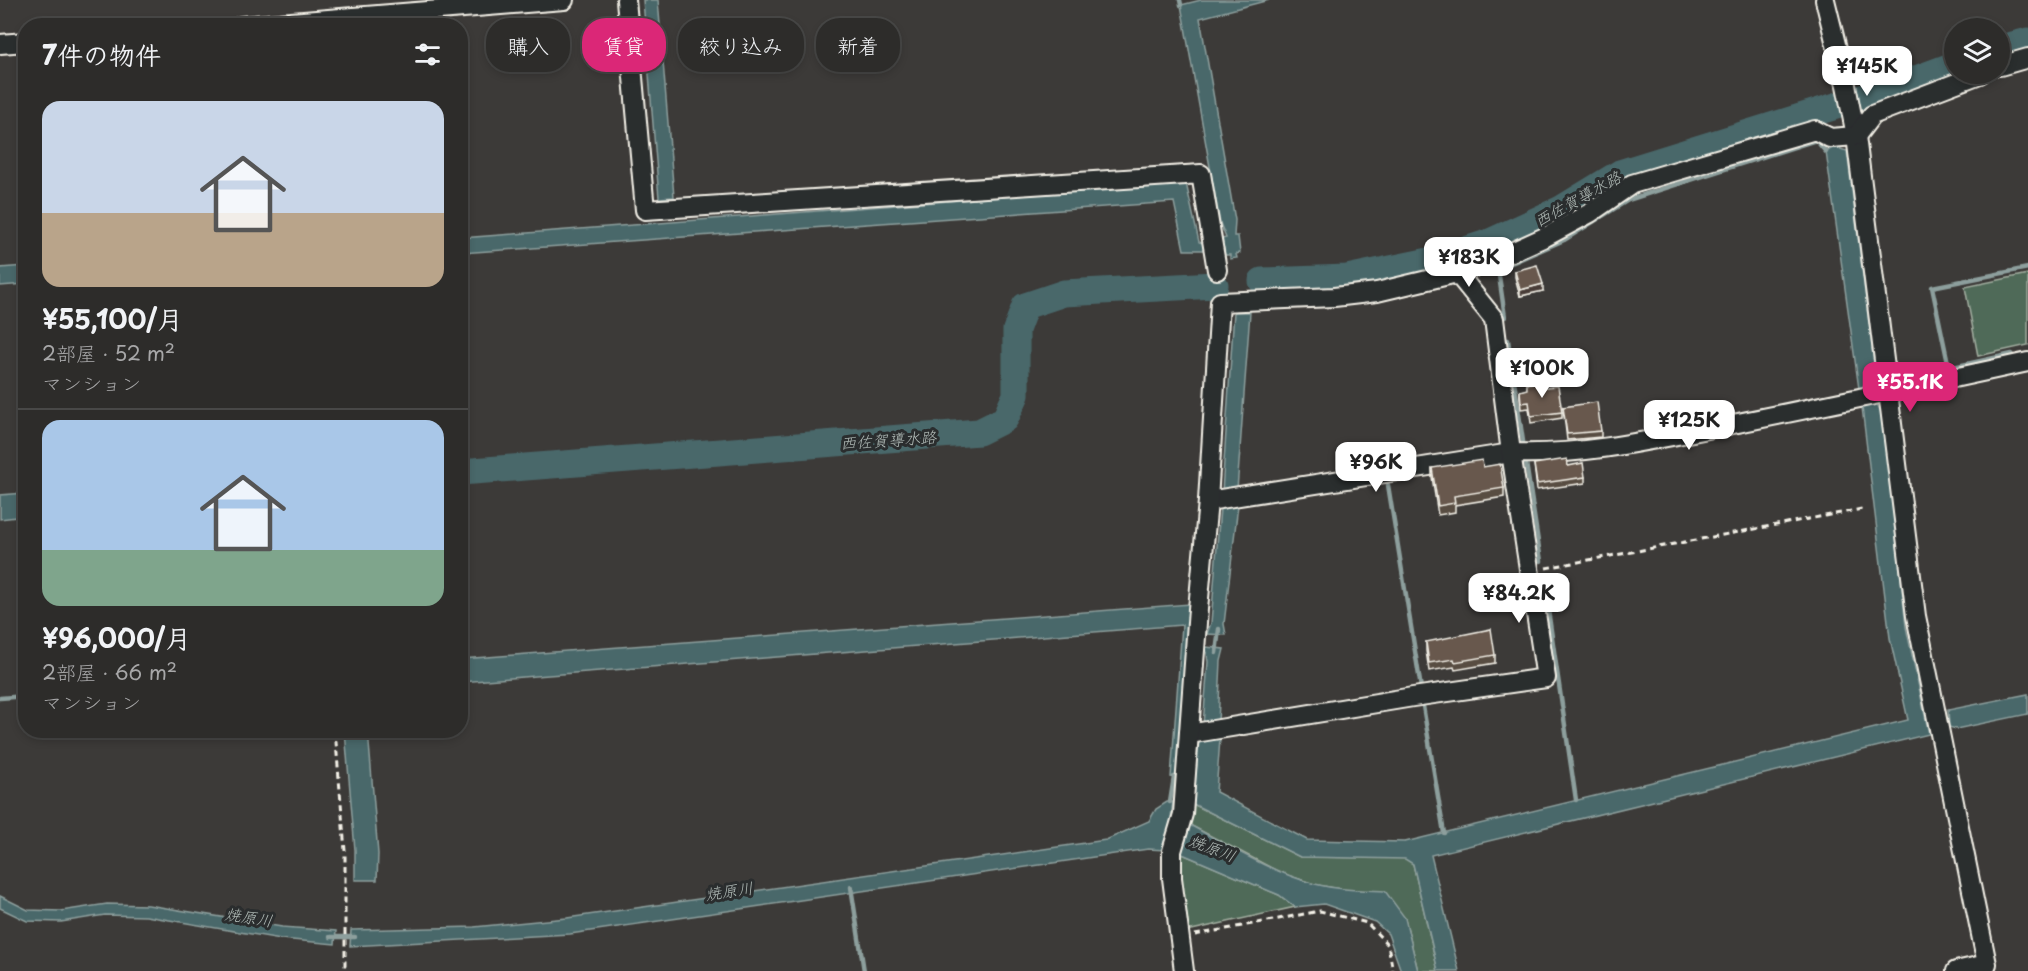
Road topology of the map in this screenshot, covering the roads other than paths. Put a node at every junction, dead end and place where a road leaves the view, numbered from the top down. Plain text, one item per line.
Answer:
1 (564, 0) edge
2 (626, 0) edge
3 (1825, 0) edge
4 (340, 18) edge
5 (18, 43) edge
6 (0, 44) edge
7 (2028, 58) edge
8 (2010, 63) edge
9 (1954, 84) edge
10 (1856, 136) junction
11 (1217, 270) dead end
12 (1457, 273) junction
13 (2028, 362) edge
14 (1876, 396) junction
15 (1511, 453) junction
16 (1221, 499) junction
17 (1203, 732) junction
18 (1184, 971) edge
19 (1956, 971) edge

1 - 4 street
2 - 11 street
3 - 10 street
5 - 6 street
7 - 8 street
9 - 10 street
10 - 12 street
10 - 14 street
12 - 15 street
12 - 16 street
13 - 14 street
14 - 15 street
14 - 19 street
15 - 16 street
15 - 17 street
16 - 17 street
17 - 18 street

